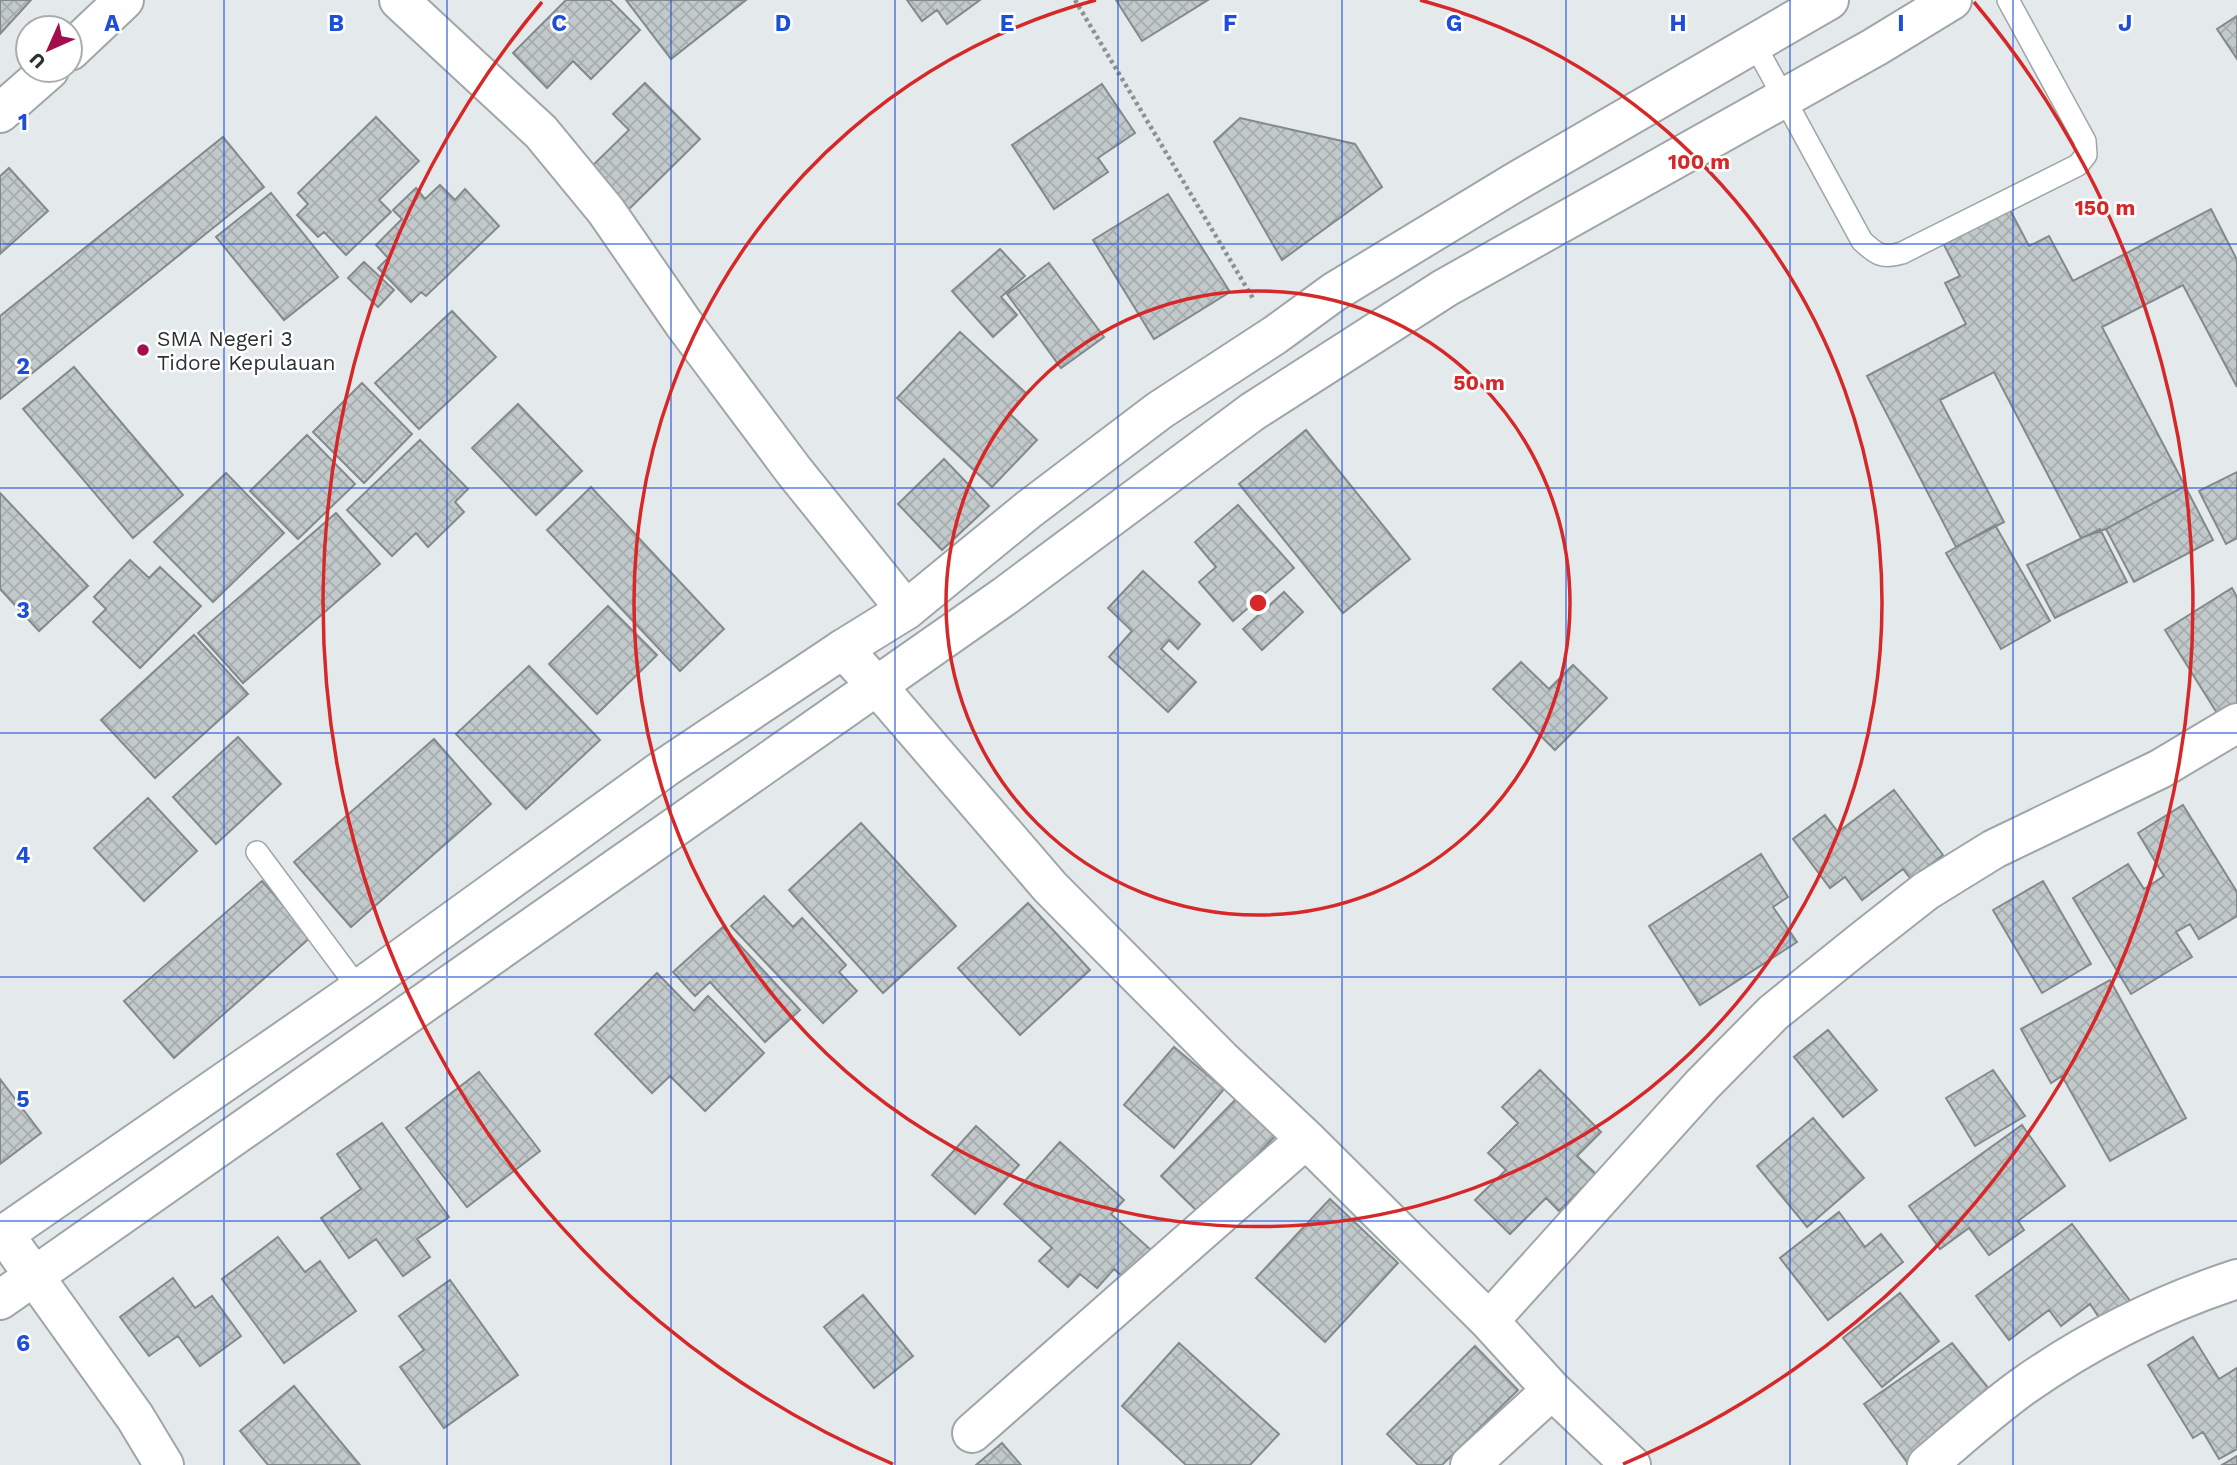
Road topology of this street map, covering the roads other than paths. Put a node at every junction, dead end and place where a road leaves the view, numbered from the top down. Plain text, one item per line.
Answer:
1 (124, 0) edge
2 (399, 0) edge
3 (1829, 0) edge
4 (1952, 0) edge
5 (2008, 0) edge
6 (84, 38) edge
7 (1755, 45) junction
8 (32, 84) edge
9 (1785, 97) junction
10 (0, 113) edge
11 (906, 610) junction
12 (842, 649) junction
13 (877, 686) junction
14 (2237, 723) edge
15 (257, 852) dead end
16 (359, 989) junction
17 (1306, 1139) junction
18 (2, 1236) edge
19 (33, 1277) junction
20 (2237, 1279) edge
21 (0, 1300) edge
22 (1489, 1321) junction
23 (1552, 1390) junction
24 (972, 1433) dead end
25 (164, 1465) edge
26 (1470, 1465) edge
27 (1631, 1465) edge
28 (1927, 1465) edge

1 - 6 street
2 - 11 street
3 - 7 street
4 - 9 street
5 - 9 lane
7 - 9 lane
7 - 11 street
8 - 10 street
9 - 13 street
11 - 12 street
12 - 13 street
12 - 16 street
13 - 17 street
13 - 19 street
14 - 22 street
15 - 16 lane
16 - 18 street
17 - 22 street
17 - 24 street
18 - 19 street
19 - 21 street
19 - 25 street
20 - 28 street
22 - 23 street
23 - 26 street
23 - 27 street

